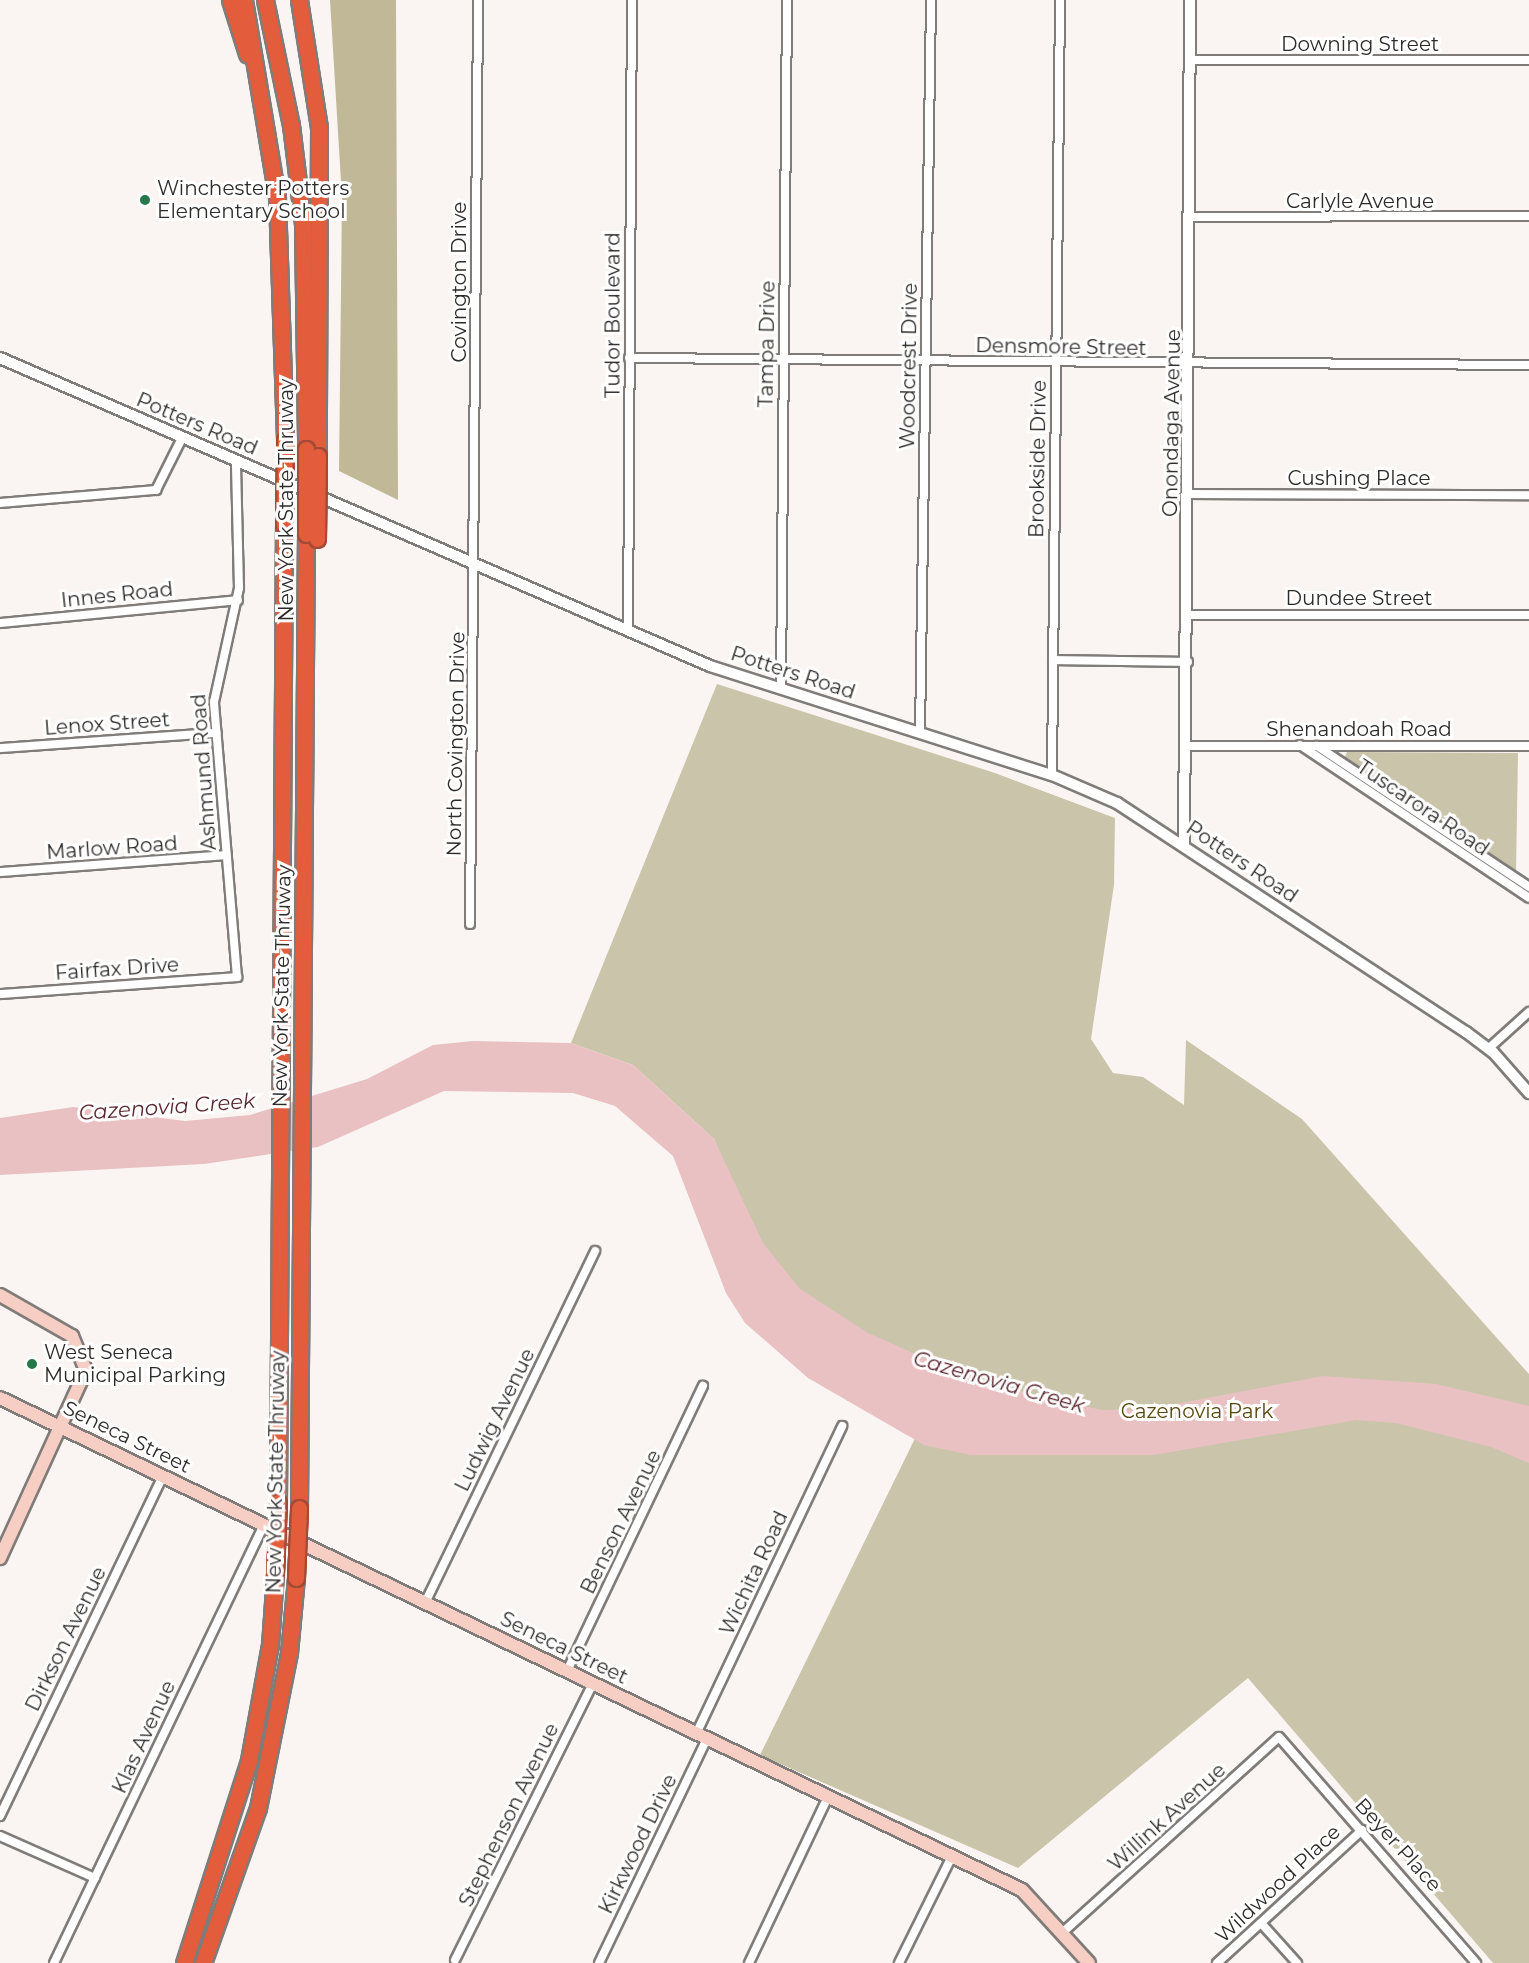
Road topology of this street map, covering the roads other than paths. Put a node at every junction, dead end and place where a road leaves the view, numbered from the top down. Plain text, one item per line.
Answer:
1 (230, 0) edge
2 (244, 0) edge
3 (265, 0) edge
4 (299, 0) edge
5 (478, 0) edge
6 (632, 0) edge
7 (787, 0) edge
8 (931, 0) edge
9 (1060, 0) edge
10 (1190, 0) edge
11 (1192, 60) junction
12 (1529, 60) edge
13 (268, 120) junction
14 (1529, 216) edge
15 (1191, 218) junction
16 (0, 358) edge
17 (629, 358) junction
18 (783, 360) junction
19 (925, 361) junction
20 (1056, 364) junction
21 (1191, 365) junction
22 (1529, 365) edge
23 (182, 438) junction
24 (312, 453) junction
25 (236, 461) junction
26 (1189, 494) junction
27 (1529, 495) edge
28 (0, 503) edge
29 (474, 564) junction
30 (238, 600) junction
31 (1188, 615) junction
32 (1529, 615) edge
33 (0, 623) edge
34 (628, 630) junction
35 (1053, 660) junction
36 (1188, 662) junction
37 (780, 688) junction
38 (216, 733) junction
39 (920, 733) junction
40 (1299, 745) junction
41 (1316, 745) junction
42 (1188, 746) junction
43 (1529, 746) edge
44 (0, 748) edge
45 (1052, 775) junction
46 (1184, 845) junction
47 (226, 855) junction
48 (0, 872) edge
49 (1529, 889) edge
50 (1517, 890) junction
51 (1529, 898) edge
52 (471, 924) dead end
53 (237, 977) joint
54 (0, 994) edge
55 (1529, 1012) edge
56 (1489, 1048) junction
57 (1529, 1093) edge
58 (595, 1251) dead end
59 (0, 1296) edge
60 (703, 1386) dead end
61 (0, 1398) edge
62 (842, 1426) dead end
63 (62, 1427) junction
64 (163, 1476) junction
65 (264, 1525) junction
66 (0, 1558) edge
67 (426, 1603) junction
68 (567, 1671) junction
69 (593, 1683) junction
70 (701, 1736) junction
71 (1292, 1752) joint
72 (828, 1797) junction
73 (0, 1816) edge
74 (1362, 1830) junction
75 (0, 1836) edge
76 (952, 1856) junction
77 (95, 1878) junction
78 (1261, 1923) junction
79 (1062, 1933) junction
80 (455, 1960) dead end
81 (1478, 1962) edge
82 (54, 1963) edge
83 (184, 1963) edge
84 (203, 1963) edge
85 (598, 1963) edge
86 (749, 1963) edge
87 (899, 1963) edge
88 (1089, 1963) edge
89 (1217, 1963) edge
90 (1297, 1963) edge

1 - 13 highway
2 - 13 highway, New York State Thruway
3 - 24 highway, New York State Thruway
4 - 24 highway
5 - 29 street, Covington Drive
6 - 17 street, Tudor Boulevard
7 - 18 street, Tampa Drive
8 - 19 street, Woodcrest Drive
9 - 20 street, Brookside Drive
10 - 11 street, Onondaga Avenue
11 - 12 street, Downing Street
11 - 15 street, Onondaga Avenue
13 - 83 highway, New York State Thruway, bridge
14 - 15 street, Carlyle Avenue
15 - 21 street, Onondaga Avenue
16 - 23 street, Potters Road
17 - 18 street, Densmore Street
17 - 34 street, Tudor Boulevard
18 - 19 street, Densmore Street
18 - 37 street, Tampa Drive
19 - 20 street, Densmore Street
19 - 39 street, Woodcrest Drive
20 - 21 street, Densmore Street
20 - 35 street, Brookside Drive
21 - 22 street, Densmore Street
21 - 26 street, Onondaga Avenue
23 - 25 street, Potters Road
23 - 28 street
24 - 84 highway, New York State Thruway, bridge
25 - 29 street, Potters Road
25 - 30 street, Ashmund Road
26 - 27 street, Cushing Place
26 - 31 street, Onondaga Avenue
29 - 34 street, Potters Road
29 - 52 street, North Covington Drive
30 - 33 street, Innes Road
30 - 38 street, Ashmund Road
31 - 32 street, Dundee Street
31 - 36 street, Onondaga Avenue
34 - 37 street, Potters Road
35 - 36 street
35 - 45 street, Brookside Drive
36 - 42 street, Onondaga Avenue
37 - 39 street, Potters Road
38 - 44 street, Lenox Street
38 - 47 street, Ashmund Road
39 - 45 street, Potters Road
40 - 41 street, Shenandoah Road
40 - 42 street, Shenandoah Road
40 - 50 street, Tuscarora Road
41 - 43 street, Shenandoah Road
41 - 49 street, Tuscarora Road
42 - 46 street, Onondaga Avenue
45 - 46 street, Potters Road
46 - 56 street, Potters Road
47 - 48 street, Marlow Road
47 - 53 street, Ashmund Road
49 - 50 street
50 - 51 street, Tuscarora Road
53 - 54 street, Fairfax Drive
55 - 56 street
56 - 57 street, Potters Road
58 - 67 street, Ludwig Avenue
59 - 63 main road
60 - 68 street, Benson Avenue
61 - 63 main road, Seneca Street
62 - 70 street, Wichita Road
63 - 64 main road, Seneca Street
63 - 66 main road
64 - 65 main road, Seneca Street
64 - 73 street, Dirkson Avenue
65 - 67 main road, Seneca Street
65 - 77 street, Klas Avenue
67 - 68 main road, Seneca Street
68 - 69 main road, Seneca Street
69 - 70 main road, Seneca Street
69 - 80 street, Stephenson Avenue
70 - 72 main road, Seneca Street
70 - 85 street, Kirkwood Drive
71 - 74 street, Beyer Place
71 - 79 street, Willink Avenue
72 - 76 main road, Seneca Street
72 - 86 street
74 - 78 street, Wildwood Place
74 - 81 street, Beyer Place
75 - 77 street
76 - 79 main road, Seneca Street
76 - 87 street
77 - 82 street, Klas Avenue
78 - 89 street, Wildwood Place
78 - 90 street
79 - 88 main road, Seneca Street

